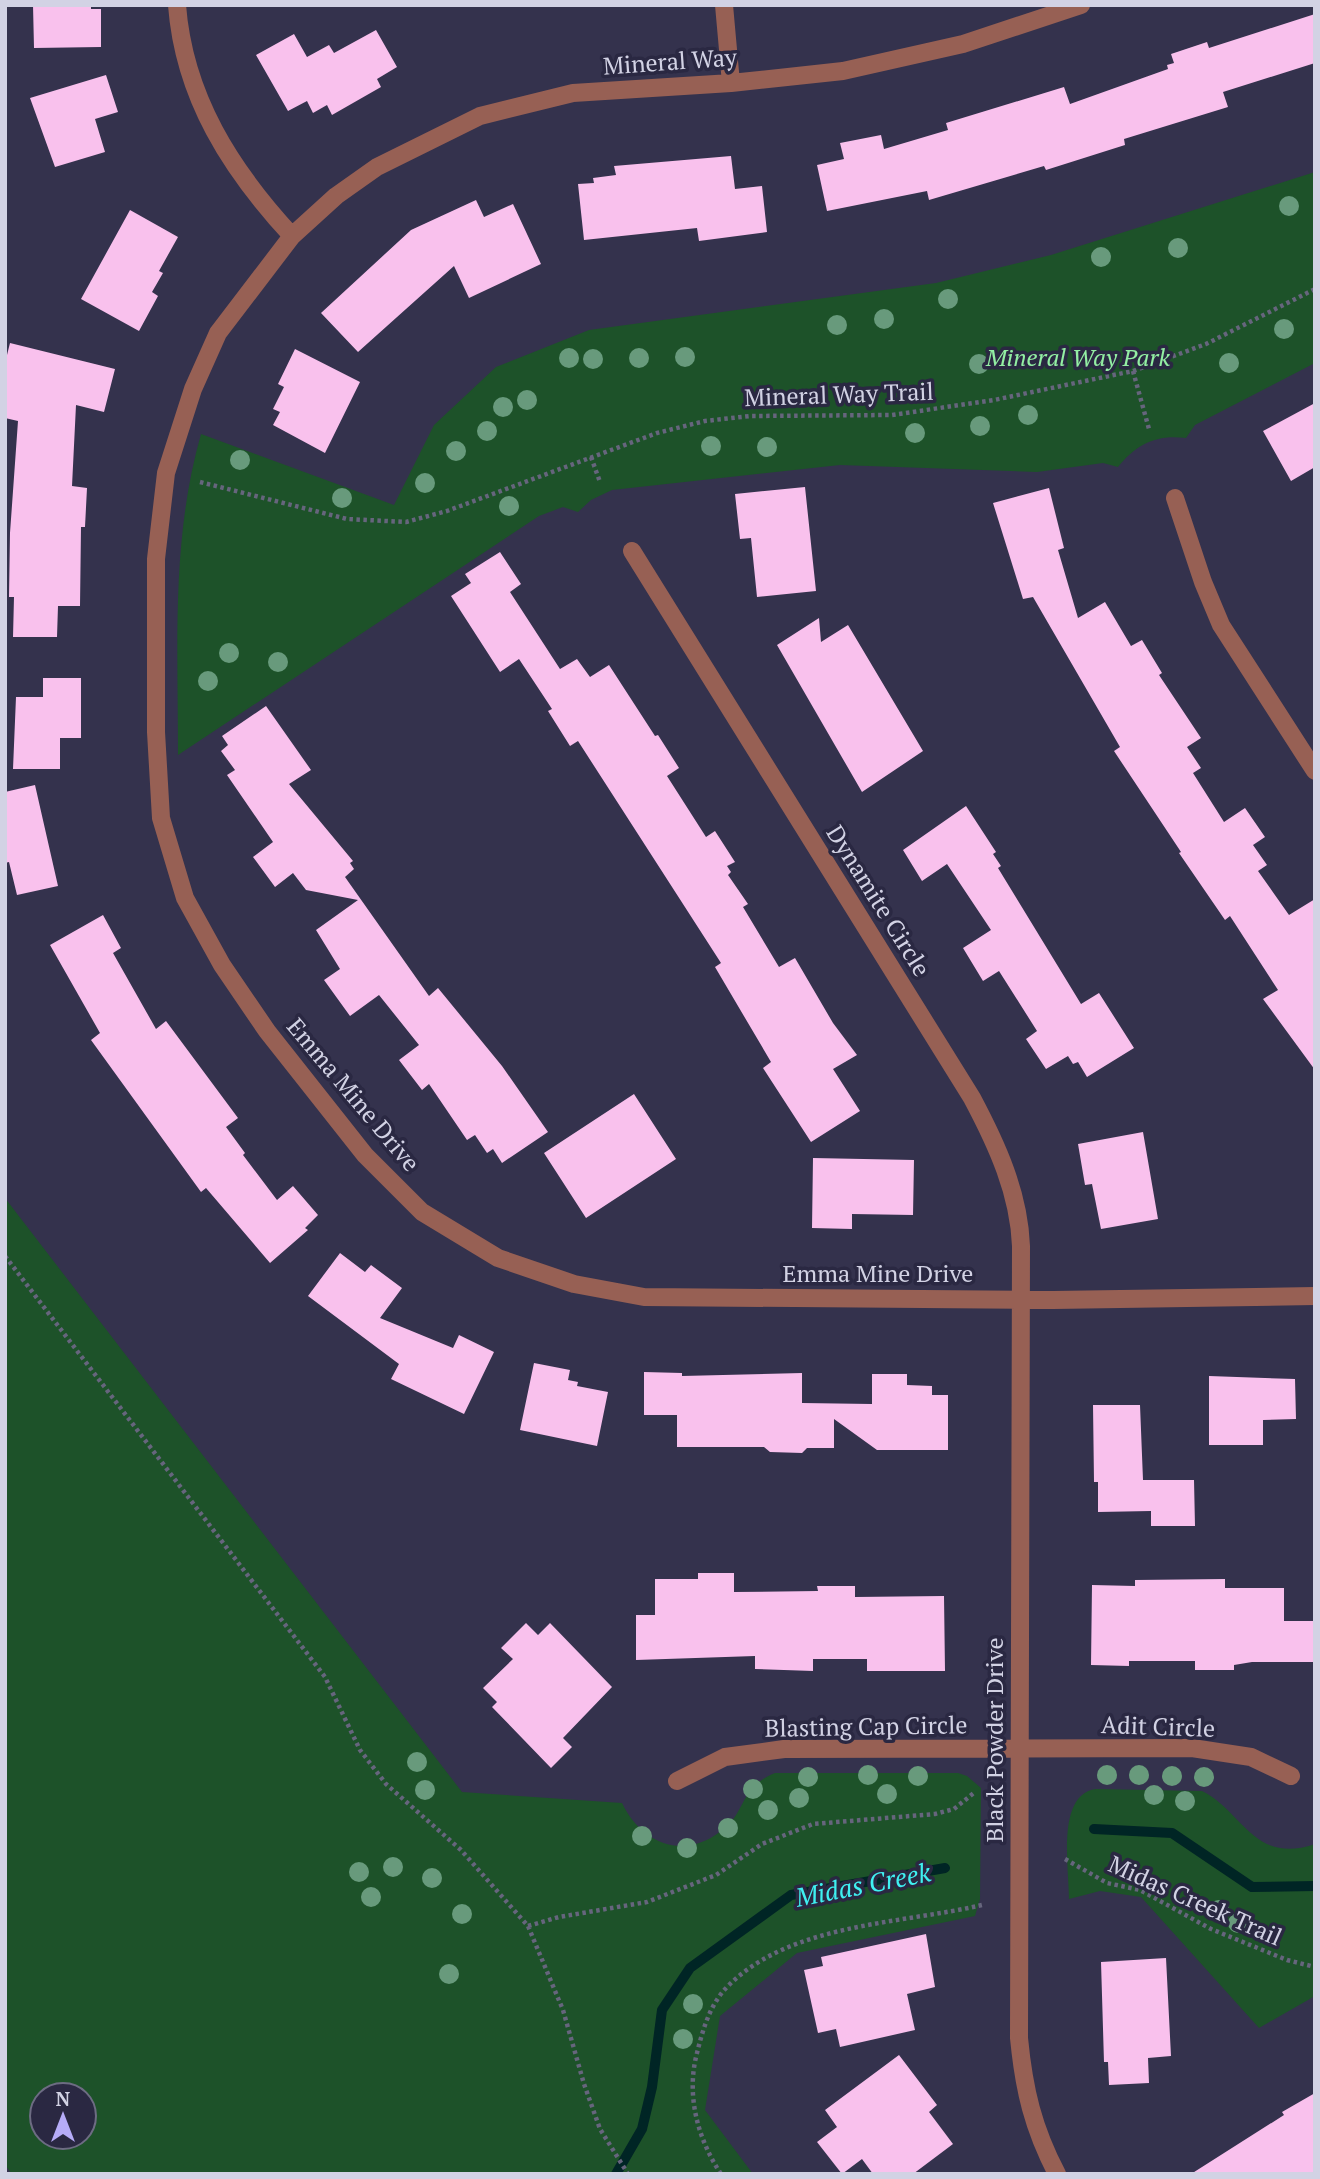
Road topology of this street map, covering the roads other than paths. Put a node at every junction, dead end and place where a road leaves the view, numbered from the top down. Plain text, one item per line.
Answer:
1 (177, 5) edge
2 (724, 5) edge
3 (1081, 5) edge
4 (731, 83) junction
5 (292, 236) junction
6 (1175, 498) dead end
7 (632, 551) dead end
8 (1315, 771) edge
9 (1315, 1296) edge
10 (1021, 1300) junction
11 (1020, 1750) junction
12 (1291, 1776) dead end
13 (677, 1781) dead end
14 (1058, 2174) edge

1 - 5 street
2 - 4 street
3 - 4 street, Mineral Way
4 - 5 street, Mineral Way
5 - 10 street, Emma Mine Drive
6 - 8 street
7 - 10 street, Dynamite Circle
9 - 10 street, Emma Mine Drive
10 - 11 street, Black Powder Drive
11 - 12 street, Adit Circle
11 - 13 street, Blasting Cap Circle
11 - 14 street, Black Powder Drive

